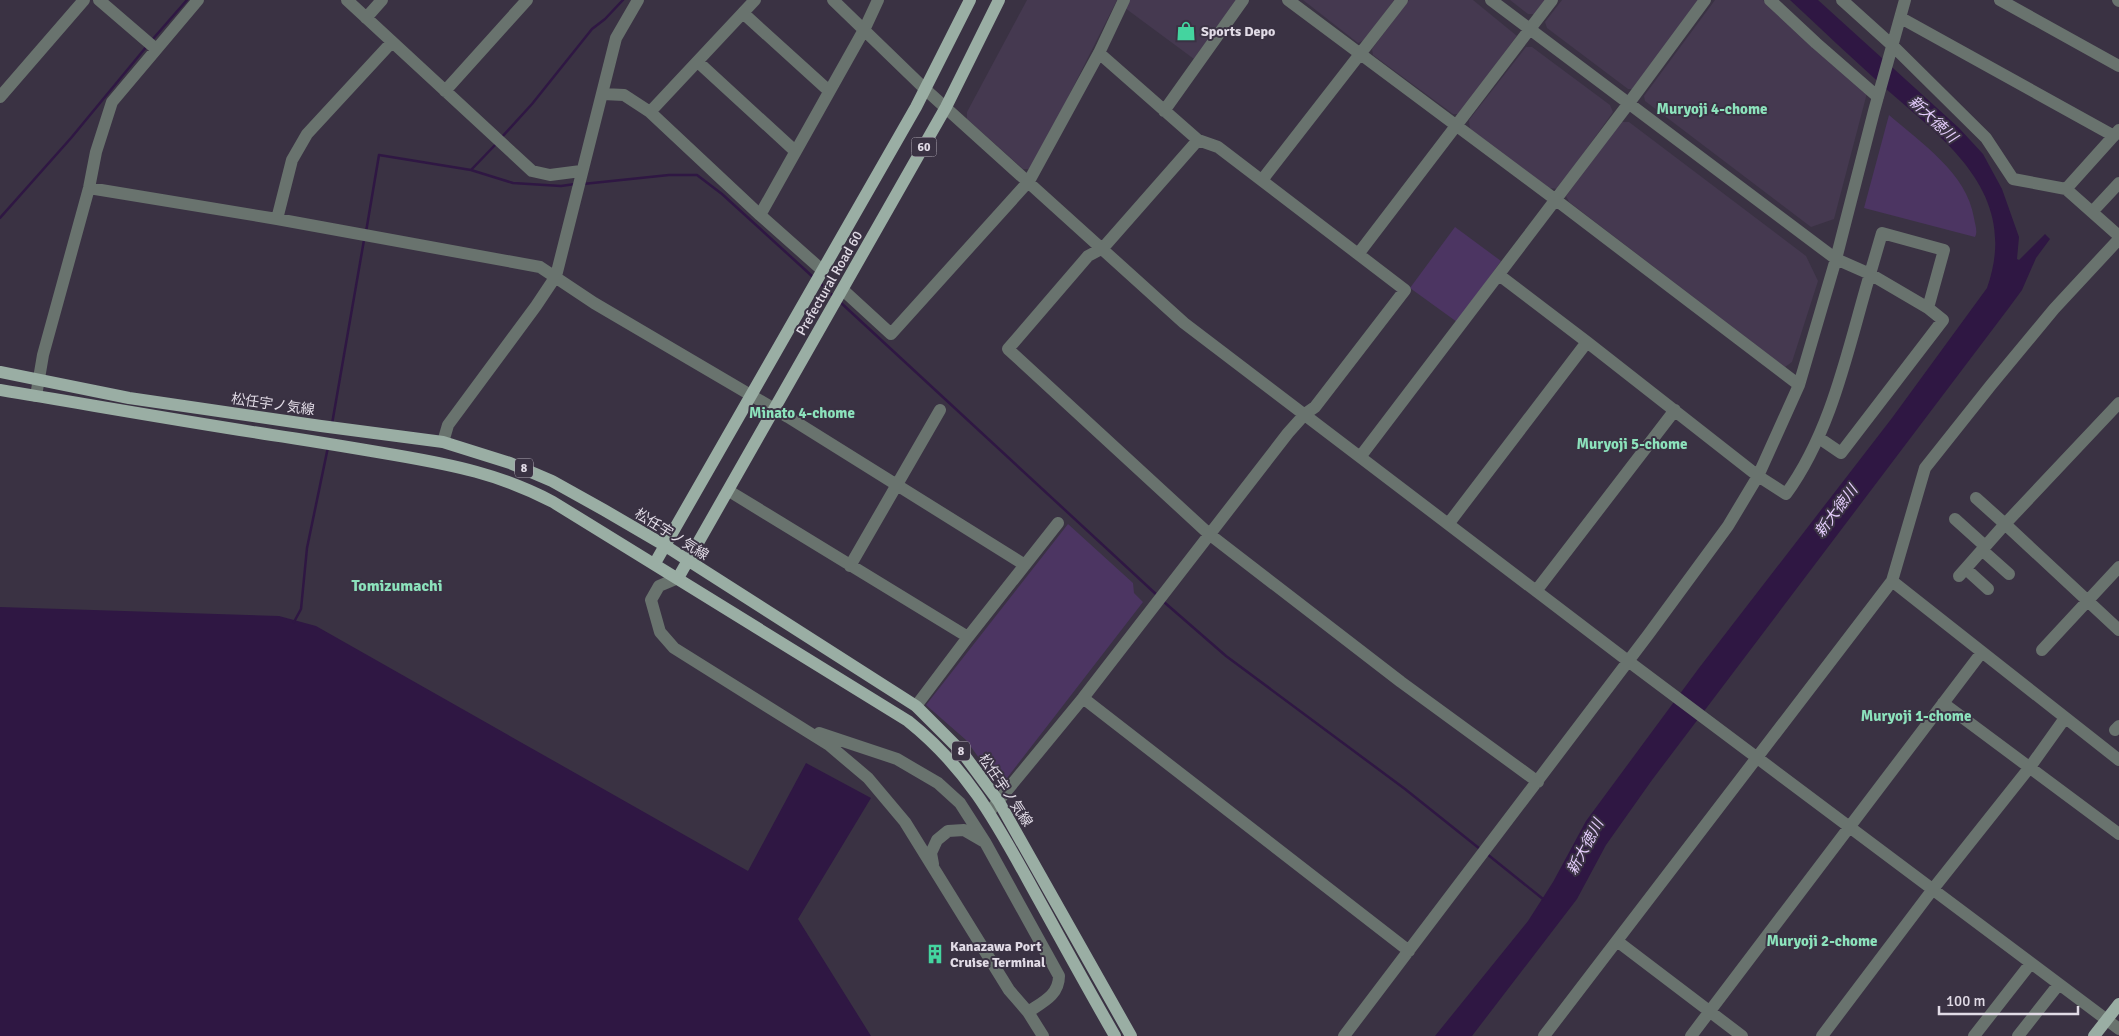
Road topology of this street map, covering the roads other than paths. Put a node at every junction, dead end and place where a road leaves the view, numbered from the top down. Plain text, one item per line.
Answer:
1 (84, 0) edge
2 (100, 0) edge
3 (198, 0) edge
4 (347, 0) edge
5 (382, 0) edge
6 (527, 0) edge
7 (638, 0) edge
8 (755, 0) edge
9 (833, 0) edge
10 (878, 0) edge
11 (970, 0) edge
12 (999, 0) edge
13 (1124, 0) edge
14 (1243, 0) edge
15 (1288, 0) edge
16 (1402, 0) edge
17 (1492, 0) edge
18 (1552, 0) edge
19 (1705, 0) edge
20 (1770, 0) edge
21 (1842, 0) edge
22 (1905, 0) edge
23 (2000, 0) edge
24 (743, 13) junction
25 (366, 18) junction
26 (1900, 18) junction
27 (864, 28) junction
28 (1529, 28) junction
29 (392, 42) junction
30 (152, 45) junction
31 (1893, 46) junction
32 (1099, 53) junction
33 (1360, 54) junction
34 (698, 62) junction
35 (2119, 66) edge
36 (926, 90) junction
37 (445, 91) junction
38 (829, 91) junction
39 (603, 94) junction
40 (1879, 94) junction
41 (0, 97) edge
42 (1629, 103) junction
43 (946, 107) junction
44 (1164, 111) junction
45 (650, 112) junction
46 (1456, 125) junction
47 (2116, 133) edge
48 (1198, 140) junction
49 (795, 151) junction
50 (581, 171) junction
51 (1262, 180) junction
52 (1029, 181) junction
53 (2119, 183) edge
54 (89, 188) junction
55 (2066, 189) junction
56 (1556, 200) junction
57 (2092, 212) junction
58 (760, 215) junction
59 (277, 219) junction
60 (2119, 237) edge
61 (1103, 248) junction
62 (1359, 253) junction
63 (1836, 259) junction
64 (822, 270) junction
65 (1870, 274) junction
66 (1499, 275) junction
67 (556, 276) junction
68 (843, 290) junction
69 (1928, 308) junction
70 (1588, 342) junction
71 (0, 372) edge
72 (38, 379) junction
73 (1799, 386) junction
74 (0, 390) edge
75 (36, 396) junction
76 (752, 396) junction
77 (2119, 402) edge
78 (774, 409) junction
79 (940, 410) dead end
80 (1675, 410) junction
81 (1305, 414) junction
82 (1819, 438) junction
83 (443, 442) junction
84 (1360, 457) junction
85 (1758, 476) junction
86 (898, 485) junction
87 (729, 491) junction
88 (1976, 498) dead end
89 (1955, 519) dead end
90 (1058, 523) dead end
91 (1448, 523) junction
92 (2004, 524) junction
93 (1209, 534) junction
94 (664, 546) junction
95 (1984, 548) junction
96 (689, 561) junction
97 (655, 563) junction
98 (1025, 565) junction
99 (850, 566) junction
100 (2119, 566) edge
101 (2009, 574) dead end
102 (678, 578) junction
103 (1892, 581) junction
104 (659, 586) junction
105 (1988, 589) dead end
106 (1536, 591) junction
107 (2087, 600) junction
108 (2119, 630) edge
109 (968, 637) junction
110 (2042, 650) dead end
111 (1982, 652) junction
112 (1628, 661) junction
113 (1083, 698) junction
114 (1943, 702) junction
115 (916, 706) junction
116 (2065, 718) junction
117 (800, 726) junction
118 (1757, 757) junction
119 (2119, 760) edge
120 (2030, 767) junction
121 (1538, 782) junction
122 (995, 806) junction
123 (1849, 826) junction
124 (2119, 834) edge
125 (985, 842) junction
126 (933, 868) junction
127 (1933, 889) junction
128 (1617, 941) junction
129 (1409, 951) junction
130 (2031, 963) junction
131 (2059, 984) junction
132 (2119, 1004) edge
133 (1710, 1011) junction
134 (1028, 1012) junction
135 (2107, 1020) junction
136 (2119, 1029) edge
137 (1978, 1034) edge
138 (1043, 1036) edge
139 (1115, 1036) edge
140 (1131, 1036) edge
141 (1344, 1036) edge
142 (1544, 1036) edge
143 (1691, 1036) edge
144 (1742, 1036) edge
145 (1822, 1036) edge
146 (2018, 1036) edge
147 (2094, 1036) edge

1 - 41 street
2 - 30 street
3 - 30 street
4 - 25 street
5 - 25 street
6 - 37 street
7 - 39 street
8 - 24 street
9 - 27 street
10 - 27 street
11 - 36 main road, Prefectural Road 60 / 60
12 - 43 main road, Prefectural Road 60 / 60
13 - 32 street
14 - 44 street
15 - 33 street
16 - 33 street
17 - 28 street
18 - 28 street
19 - 42 street
20 - 40 street
21 - 31 street
22 - 26 street
23 - 35 street
24 - 34 street
24 - 38 street
25 - 29 street
26 - 31 street
26 - 47 street
27 - 36 street
27 - 38 street
28 - 42 street
28 - 46 street
29 - 37 street
29 - 59 street
30 - 54 street
31 - 40 street
31 - 55 street
32 - 44 street
32 - 52 street
33 - 46 street
33 - 51 street
34 - 45 street
34 - 49 street
36 - 43 street
36 - 64 main road, Prefectural Road 60 / 60
37 - 50 street
38 - 49 street
39 - 45 street
39 - 50 street
40 - 63 street
42 - 56 street
42 - 63 street
43 - 52 street
43 - 68 main road, Prefectural Road 60 / 60
44 - 48 street
45 - 58 street
46 - 56 street
46 - 62 street
47 - 55 street
48 - 51 street
48 - 61 street
49 - 58 street
50 - 67 street
51 - 62 street
52 - 61 street
52 - 68 street
53 - 57 street
54 - 59 street
54 - 72 street
55 - 57 street
56 - 66 street
56 - 73 street
57 - 60 street
58 - 64 street
59 - 67 street
60 - 103 street
61 - 81 street
61 - 93 street
62 - 81 street
63 - 65 street
63 - 73 street
64 - 76 main road, Prefectural Road 60 / 60
65 - 69 street
65 - 69 street
65 - 82 street
66 - 70 street
66 - 84 street
67 - 76 street
67 - 83 street
68 - 78 main road, Prefectural Road 60 / 60
69 - 82 street
70 - 80 street
70 - 91 street
71 - 72 main road, 松任宇ノ気線 / 8
72 - 75 street
72 - 83 main road, 松任宇ノ気線 / 8
73 - 85 street
74 - 75 main road, 松任宇ノ気線 / 8
75 - 97 main road, 松任宇ノ気線 / 8
76 - 78 street
76 - 94 main road, Prefectural Road 60 / 60
77 - 92 street
78 - 86 street
78 - 87 main road, Prefectural Road 60 / 60
79 - 86 street
80 - 85 street
80 - 106 street
81 - 84 street
81 - 93 street
82 - 85 street
83 - 94 main road, 松任宇ノ気線 / 8
84 - 91 street
85 - 112 street
86 - 98 street
86 - 99 street
87 - 96 main road, Prefectural Road 60 / 60
87 - 99 street
88 - 92 street
89 - 95 street
90 - 98 street
91 - 106 street
92 - 95 street
92 - 107 street
93 - 113 street
93 - 121 street
94 - 96 main road, 松任宇ノ気線 / 8
94 - 97 main road, Prefectural Road 60 / 60
95 - 101 street
95 - 105 street
96 - 102 main road, Prefectural Road 60 / 60
96 - 115 main road, 松任宇ノ気線 / 8
97 - 102 main road, 松任宇ノ気線 / 8
97 - 104 street
98 - 109 street
99 - 109 street
100 - 107 street
102 - 104 street
102 - 122 main road, 松任宇ノ気線 / 8
103 - 111 street
103 - 118 street
104 - 117 street
106 - 112 street
107 - 108 street
107 - 110 street
109 - 115 street
111 - 114 street
111 - 116 street
112 - 118 street
112 - 121 street
113 - 122 street
113 - 129 street
114 - 120 street
114 - 123 street
115 - 122 main road, 松任宇ノ気線 / 8
116 - 119 street
116 - 120 street
117 - 125 street
117 - 126 street
118 - 123 street
118 - 128 street
120 - 124 street
120 - 127 street
121 - 129 street
122 - 139 main road, 松任宇ノ気線 / 8
122 - 140 main road, 松任宇ノ気線 / 8
123 - 127 street
123 - 133 street
125 - 126 street
125 - 134 street
126 - 134 street
127 - 130 street
127 - 145 street
128 - 133 street
128 - 142 street
129 - 141 street
130 - 131 street
130 - 137 street
131 - 135 street
131 - 146 street
132 - 135 main road
133 - 143 street
133 - 144 street
134 - 138 street
135 - 136 street
135 - 147 main road

